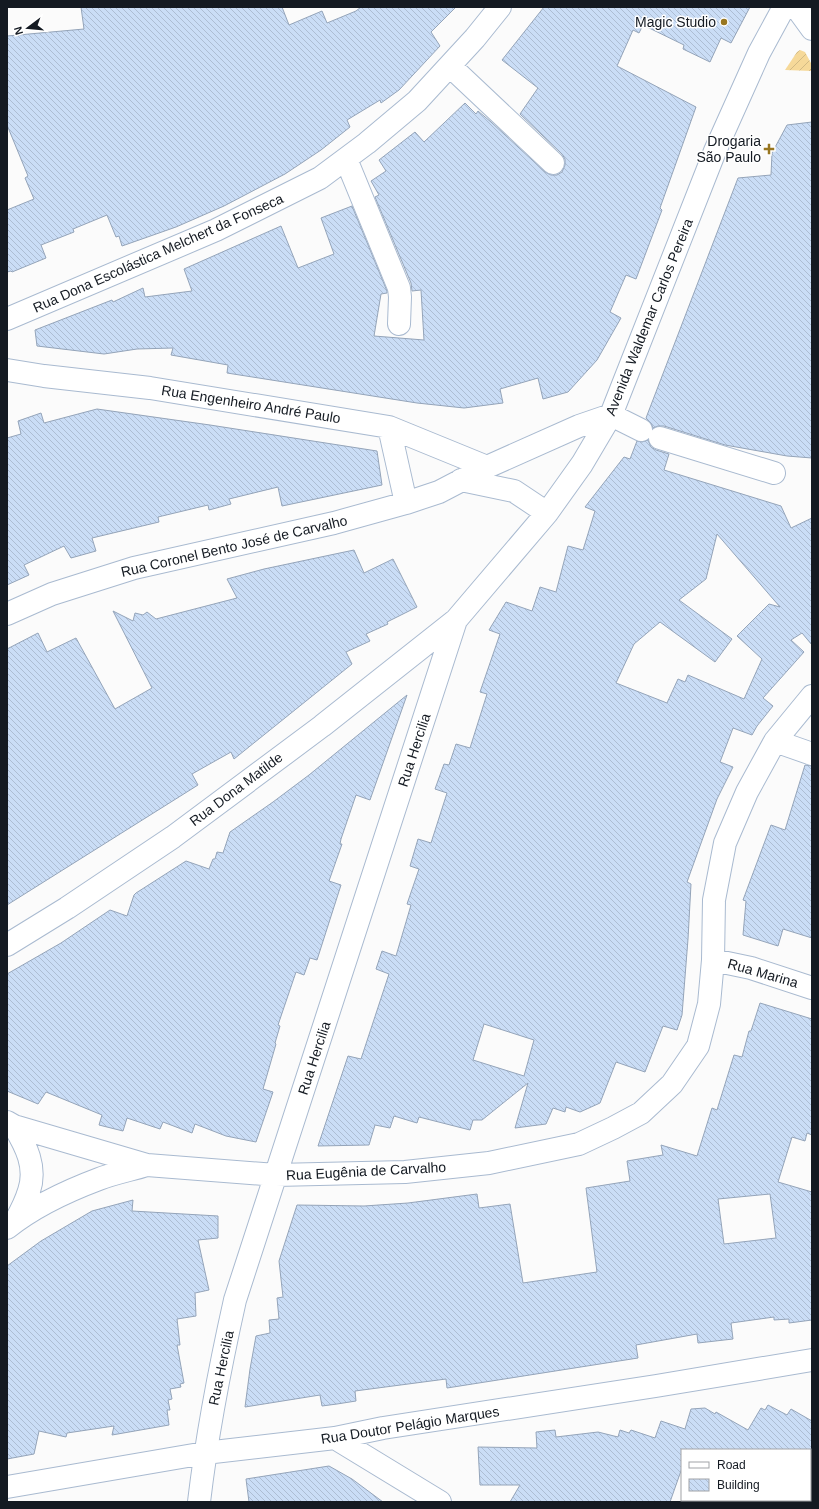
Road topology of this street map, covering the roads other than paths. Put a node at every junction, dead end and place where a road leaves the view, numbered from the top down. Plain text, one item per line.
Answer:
1 (500, 7) edge
2 (784, 7) edge
3 (796, 7) edge
4 (812, 29) edge
5 (450, 66) junction
6 (346, 159) junction
7 (553, 163) dead end
8 (7, 319) edge
9 (399, 324) dead end
10 (7, 370) edge
11 (611, 415) junction
12 (390, 427) junction
13 (487, 467) junction
14 (774, 473) dead end
15 (461, 480) junction
16 (406, 503) junction
17 (547, 513) junction
18 (7, 614) edge
19 (456, 620) junction
20 (812, 696) edge
21 (775, 741) junction
22 (812, 754) edge
23 (7, 945) edge
24 (713, 960) junction
25 (812, 988) edge
26 (10, 1124) edge
27 (146, 1165) junction
28 (276, 1175) junction
29 (12, 1224) edge
30 (812, 1360) edge
31 (335, 1438) junction
32 (205, 1453) junction
33 (7, 1487) edge
34 (199, 1502) edge
35 (440, 1502) edge

1 - 5 street, Rua Dona Escolástica Melchert da Fonseca
2 - 11 street, Avenida Waldemar Carlos Pereira
3 - 4 street
5 - 6 street, Rua Dona Escolástica Melchert da Fonseca
5 - 7 street
6 - 8 street, Rua Dona Escolástica Melchert da Fonseca
6 - 9 street
10 - 12 street, Rua Engenheiro André Paulo
11 - 13 street, Rua Coronel Bento José de Carvalho
11 - 14 street
11 - 17 street, Avenida Waldemar Carlos Pereira
12 - 13 street, Rua Engenheiro André Paulo
12 - 16 street
13 - 15 street, Rua Coronel Bento José de Carvalho
15 - 16 street, Rua Coronel Bento José de Carvalho
15 - 17 street
16 - 18 street, Rua Coronel Bento José de Carvalho
17 - 19 street, Avenida Waldemar Carlos Pereira
19 - 23 street, Rua Dona Matilde
19 - 28 street, Rua Hercilia
20 - 21 street, Rua Eugênia de Carvalho
21 - 22 street
21 - 24 street, Rua Eugênia de Carvalho
24 - 25 street, Rua Marina
24 - 28 street, Rua Eugênia de Carvalho
26 - 27 street, Rua Eugênia de Carvalho
26 - 29 street
27 - 28 street, Rua Eugênia de Carvalho
27 - 29 street
28 - 32 street, Rua Hercilia
30 - 31 street, Rua Doutor Pelágio Marques
31 - 32 street, Rua Doutor Pelágio Marques
31 - 35 street
32 - 33 street, Rua Doutor Pelágio Marques
32 - 34 street, Rua Hercilia

